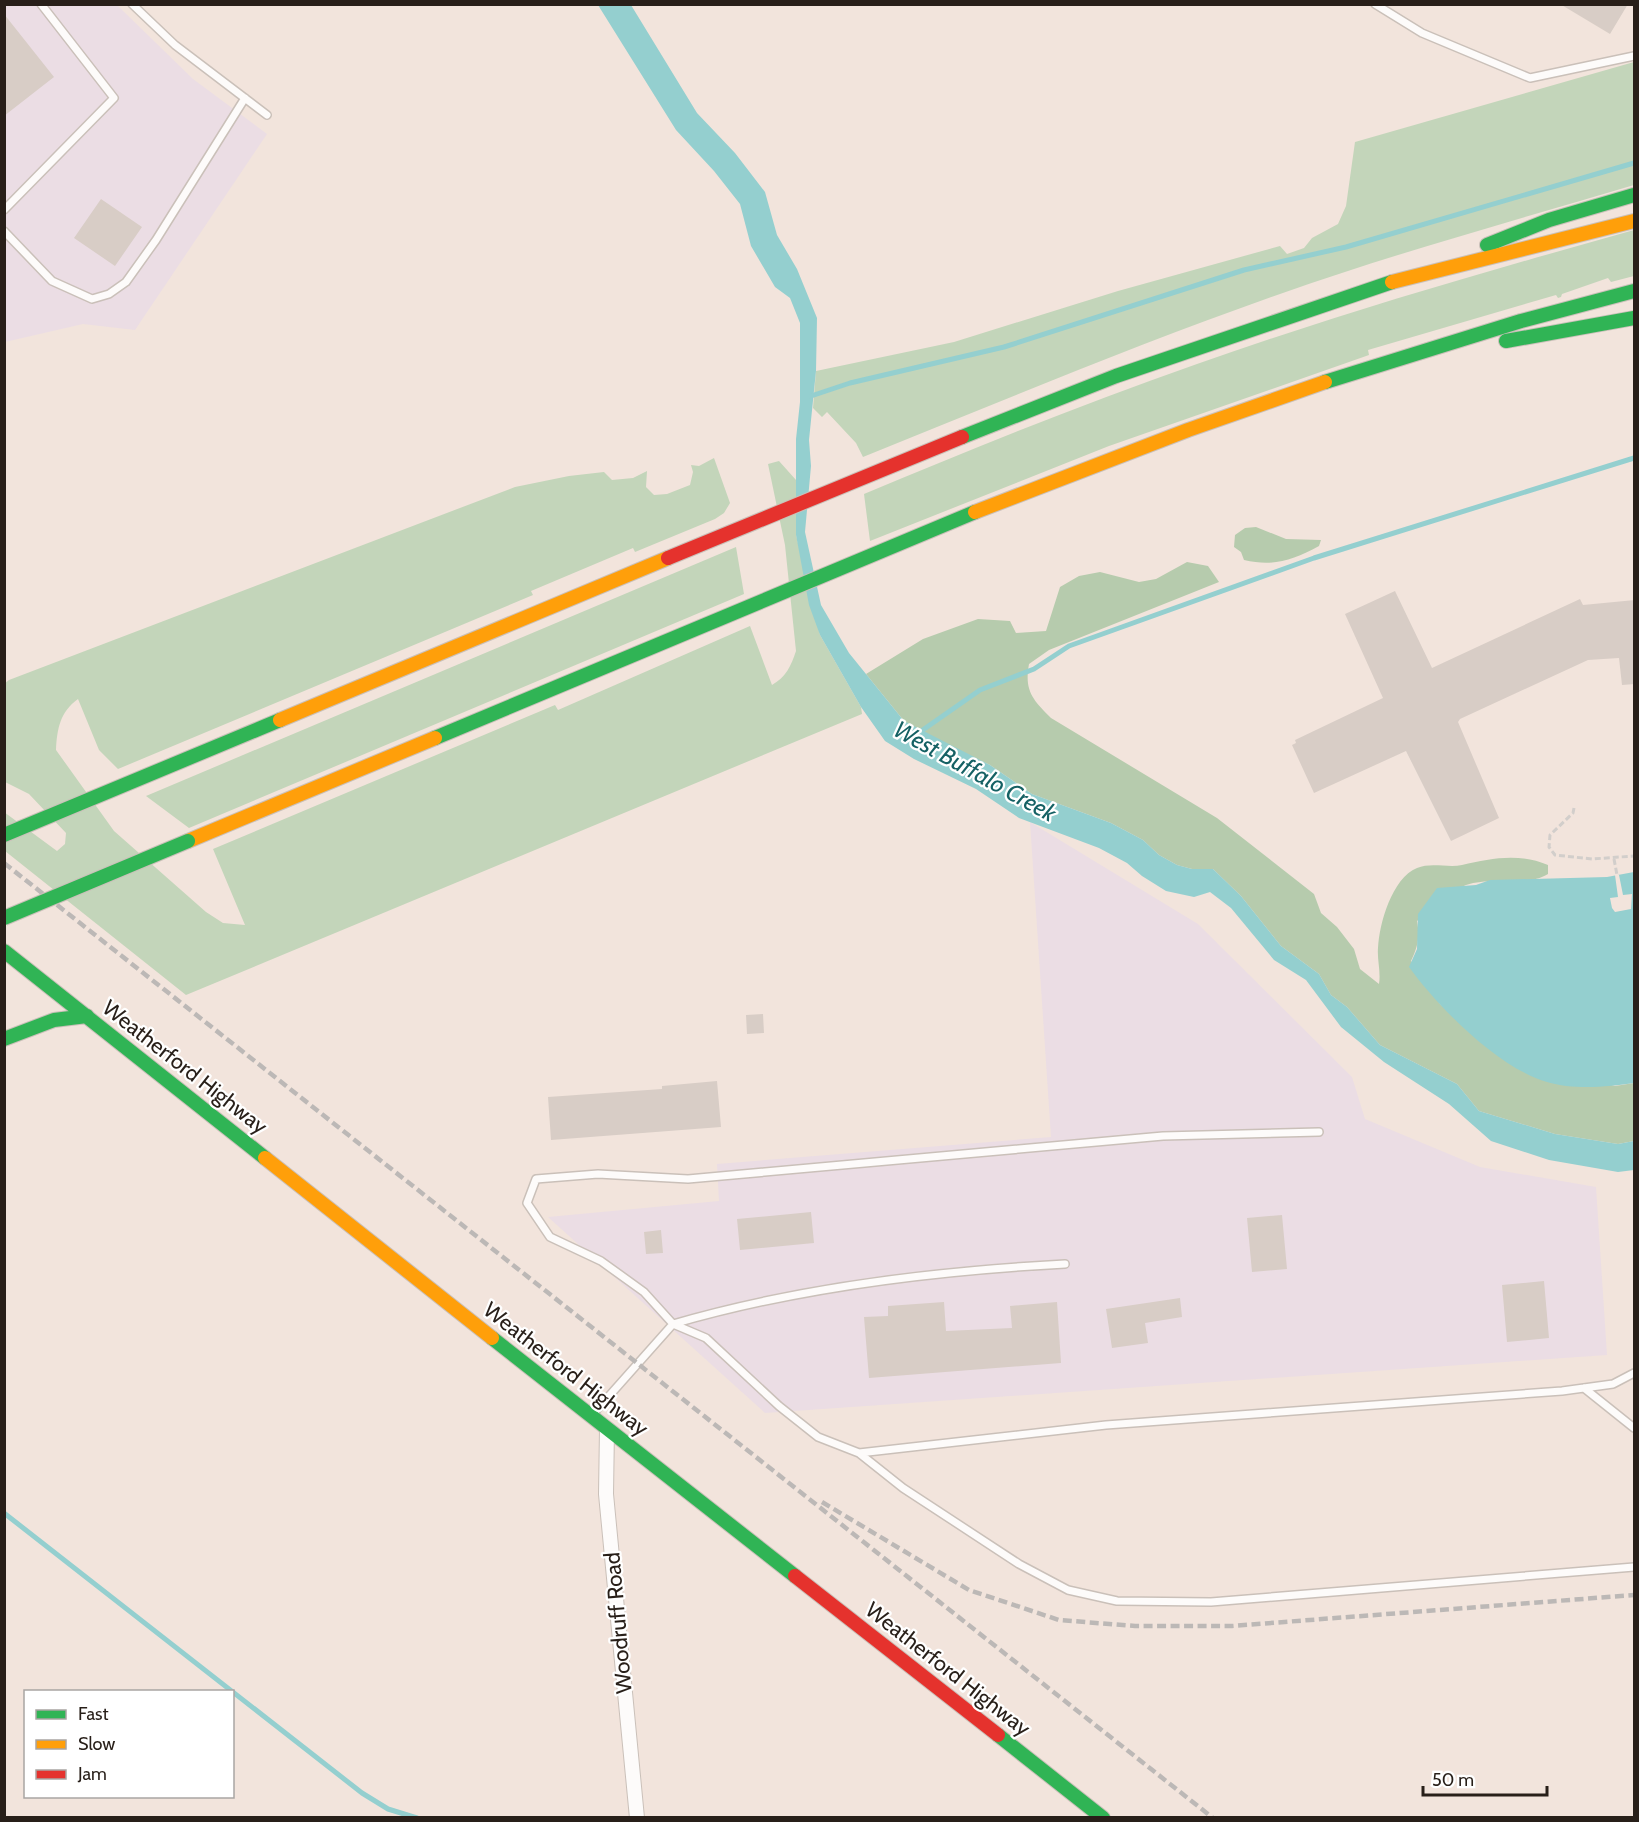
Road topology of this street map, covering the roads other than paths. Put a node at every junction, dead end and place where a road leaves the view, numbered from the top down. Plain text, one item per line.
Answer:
1 (41, 4) edge
2 (132, 4) edge
3 (1375, 4) edge
4 (1635, 56) edge
5 (245, 98) junction
6 (267, 115) dead end
7 (1635, 195) edge
8 (4, 210) edge
9 (1635, 222) edge
10 (4, 231) edge
11 (1407, 277) junction
12 (1635, 291) edge
13 (1635, 318) edge
14 (1391, 362) junction
15 (4, 835) edge
16 (4, 918) edge
17 (4, 951) edge
18 (87, 1016) junction
19 (4, 1039) edge
20 (1319, 1132) dead end
21 (1065, 1264) dead end
22 (673, 1324) junction
23 (1635, 1373) edge
24 (1584, 1388) junction
25 (591, 1416) junction
26 (1635, 1428) edge
27 (607, 1429) junction
28 (859, 1453) junction
29 (1635, 1568) edge
30 (637, 1815) edge
31 (1103, 1818) edge

1 - 8 lane
2 - 5 lane
3 - 4 lane
5 - 6 lane
5 - 10 lane
7 - 11 main road
9 - 11 main road
11 - 15 main road
12 - 14 main road
13 - 14 main road
14 - 16 main road, bridge
17 - 18 main road, Weatherford Highway
18 - 19 main road
18 - 25 main road, Weatherford Highway
20 - 22 lane
21 - 22 lane
22 - 25 lane
22 - 28 lane
23 - 24 lane
24 - 26 lane
24 - 28 lane
25 - 27 main road, Weatherford Highway
27 - 30 street, Woodruff Road
27 - 31 main road, Weatherford Highway
28 - 29 lane

